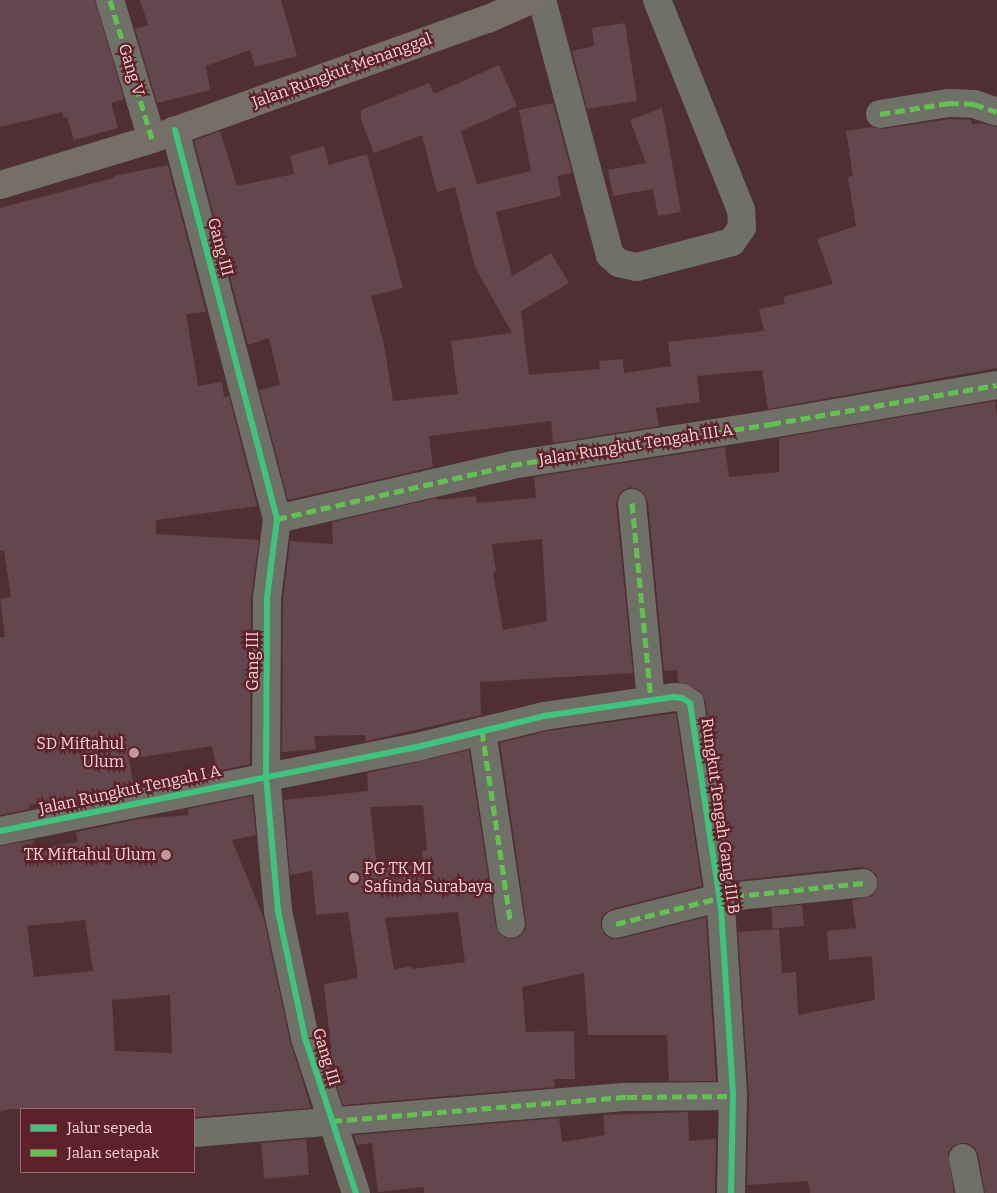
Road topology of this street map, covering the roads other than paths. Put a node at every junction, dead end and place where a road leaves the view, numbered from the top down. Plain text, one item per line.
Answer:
1 (110, 0) edge
2 (531, 0) edge
3 (542, 0) edge
4 (657, 0) edge
5 (997, 112) edge
6 (880, 114) dead end
7 (163, 135) junction
8 (0, 185) edge
9 (997, 385) edge
10 (632, 503) dead end
11 (277, 519) junction
12 (651, 700) junction
13 (482, 731) junction
14 (266, 776) junction
15 (0, 831) edge
16 (863, 883) dead end
17 (719, 898) junction
18 (510, 924) dead end
19 (616, 924) dead end
20 (733, 1096) junction
21 (332, 1121) junction
22 (195, 1133) edge
23 (963, 1158) dead end
24 (356, 1193) edge
25 (731, 1193) edge
26 (970, 1193) edge

1 - 7 street, Gang V
2 - 7 main road, Jalan Rungkut Menanggal
3 - 4 street
5 - 6 street
7 - 8 main road, Jalan Rungkut Menanggal
7 - 11 street, Gang III
9 - 11 street, Jalan Rungkut Tengah III A
10 - 12 street
11 - 14 street, Gang III
12 - 13 street, Rungkut Tengah Gang III B
12 - 17 street, Rungkut Tengah Gang III B
13 - 14 street, Rungkut Tengah Gang III B
13 - 18 street
14 - 15 street, Jalan Rungkut Tengah I A
14 - 21 street, Gang III
16 - 17 street
17 - 19 street
17 - 20 street, Rungkut Tengah Gang III B
20 - 21 street
20 - 25 street, Rungkut Tengah Gang III B
21 - 22 street
21 - 24 street, Gang III
23 - 26 street

